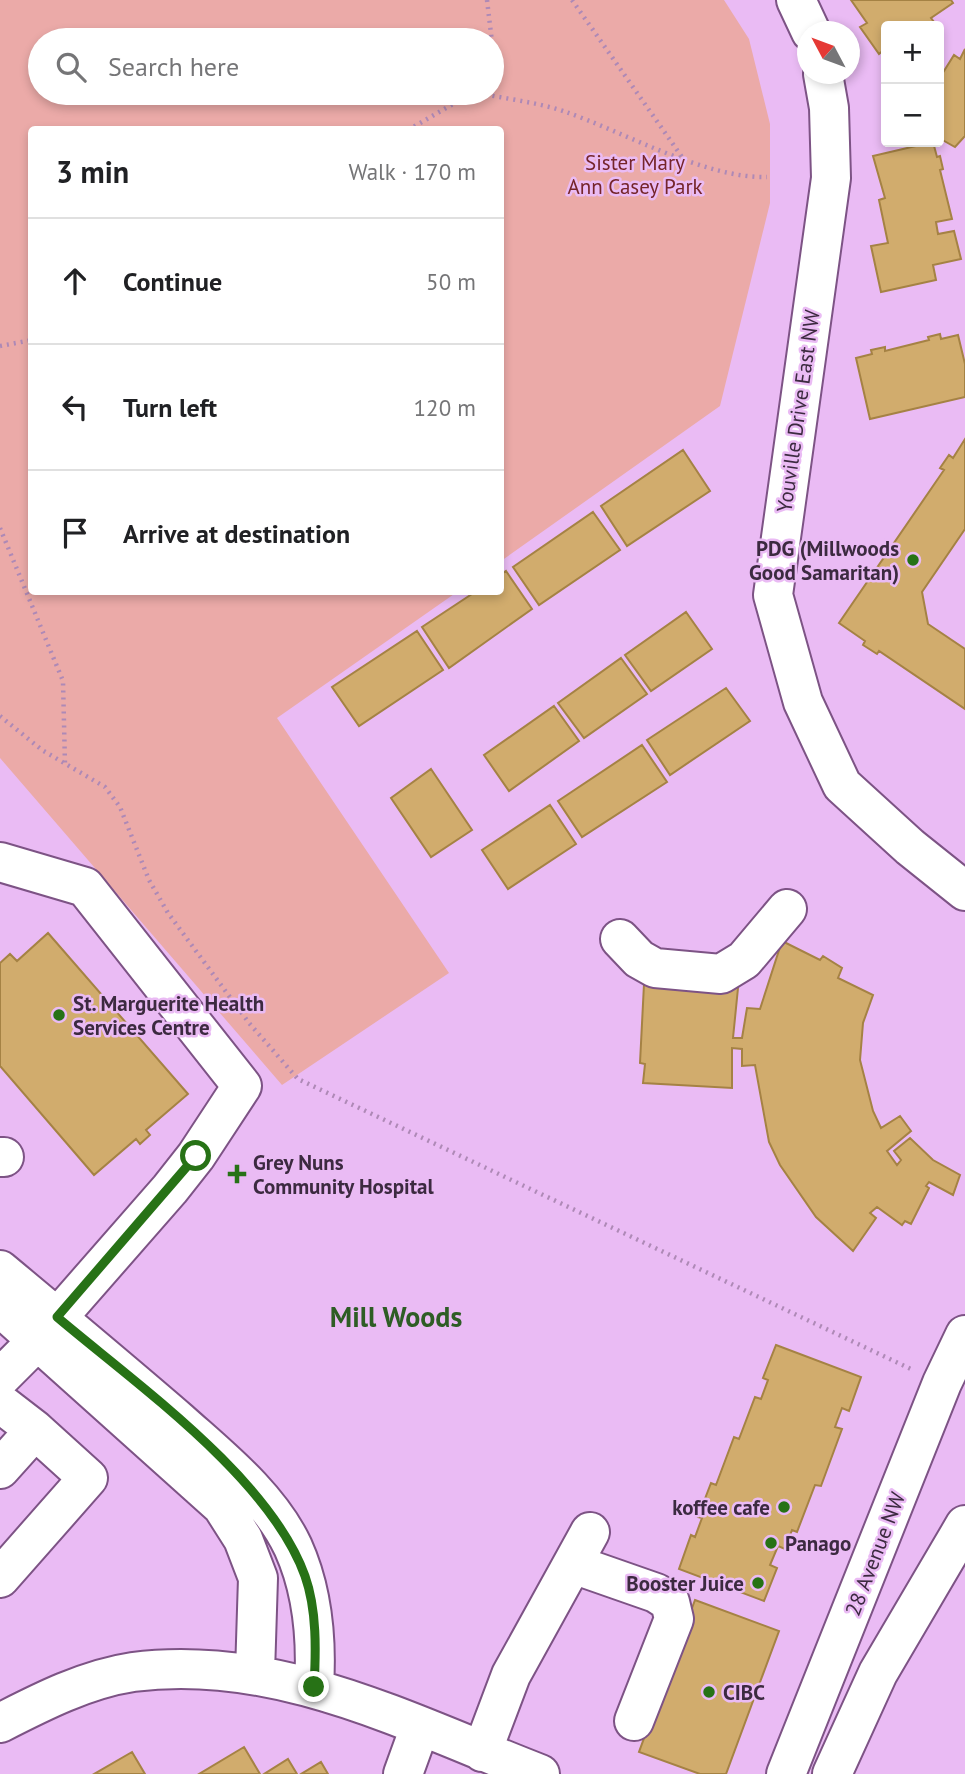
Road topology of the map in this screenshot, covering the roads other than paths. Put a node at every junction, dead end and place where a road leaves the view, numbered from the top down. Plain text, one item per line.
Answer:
1 (796, 0) edge
2 (806, 21) edge
3 (825, 84) edge
4 (0, 862) edge
5 (965, 891) edge
6 (787, 909) dead end
7 (621, 939) dead end
8 (0, 1270) edge
9 (0, 1307) edge
10 (47, 1329) junction
11 (965, 1335) edge
12 (0, 1378) edge
13 (0, 1403) edge
14 (35, 1430) junction
15 (0, 1469) edge
16 (965, 1525) edge
17 (0, 1578) edge
18 (255, 1673) junction
19 (314, 1687) junction
20 (634, 1721) dead end
21 (0, 1723) edge
22 (420, 1727) junction
23 (482, 1752) junction
24 (403, 1774) edge
25 (540, 1774) edge
26 (786, 1774) edge
27 (832, 1774) edge

1 - 2 street
3 - 5 street, Youville Drive East NW
4 - 10 street
6 - 7 street
8 - 10 street
9 - 10 street
10 - 12 street
10 - 18 street
10 - 19 street
11 - 26 street, 28 Avenue NW
13 - 14 street
14 - 15 street
14 - 17 street
16 - 27 street
18 - 19 street
18 - 21 street
19 - 22 street
20 - 23 street
22 - 23 street
22 - 24 street
23 - 25 street

